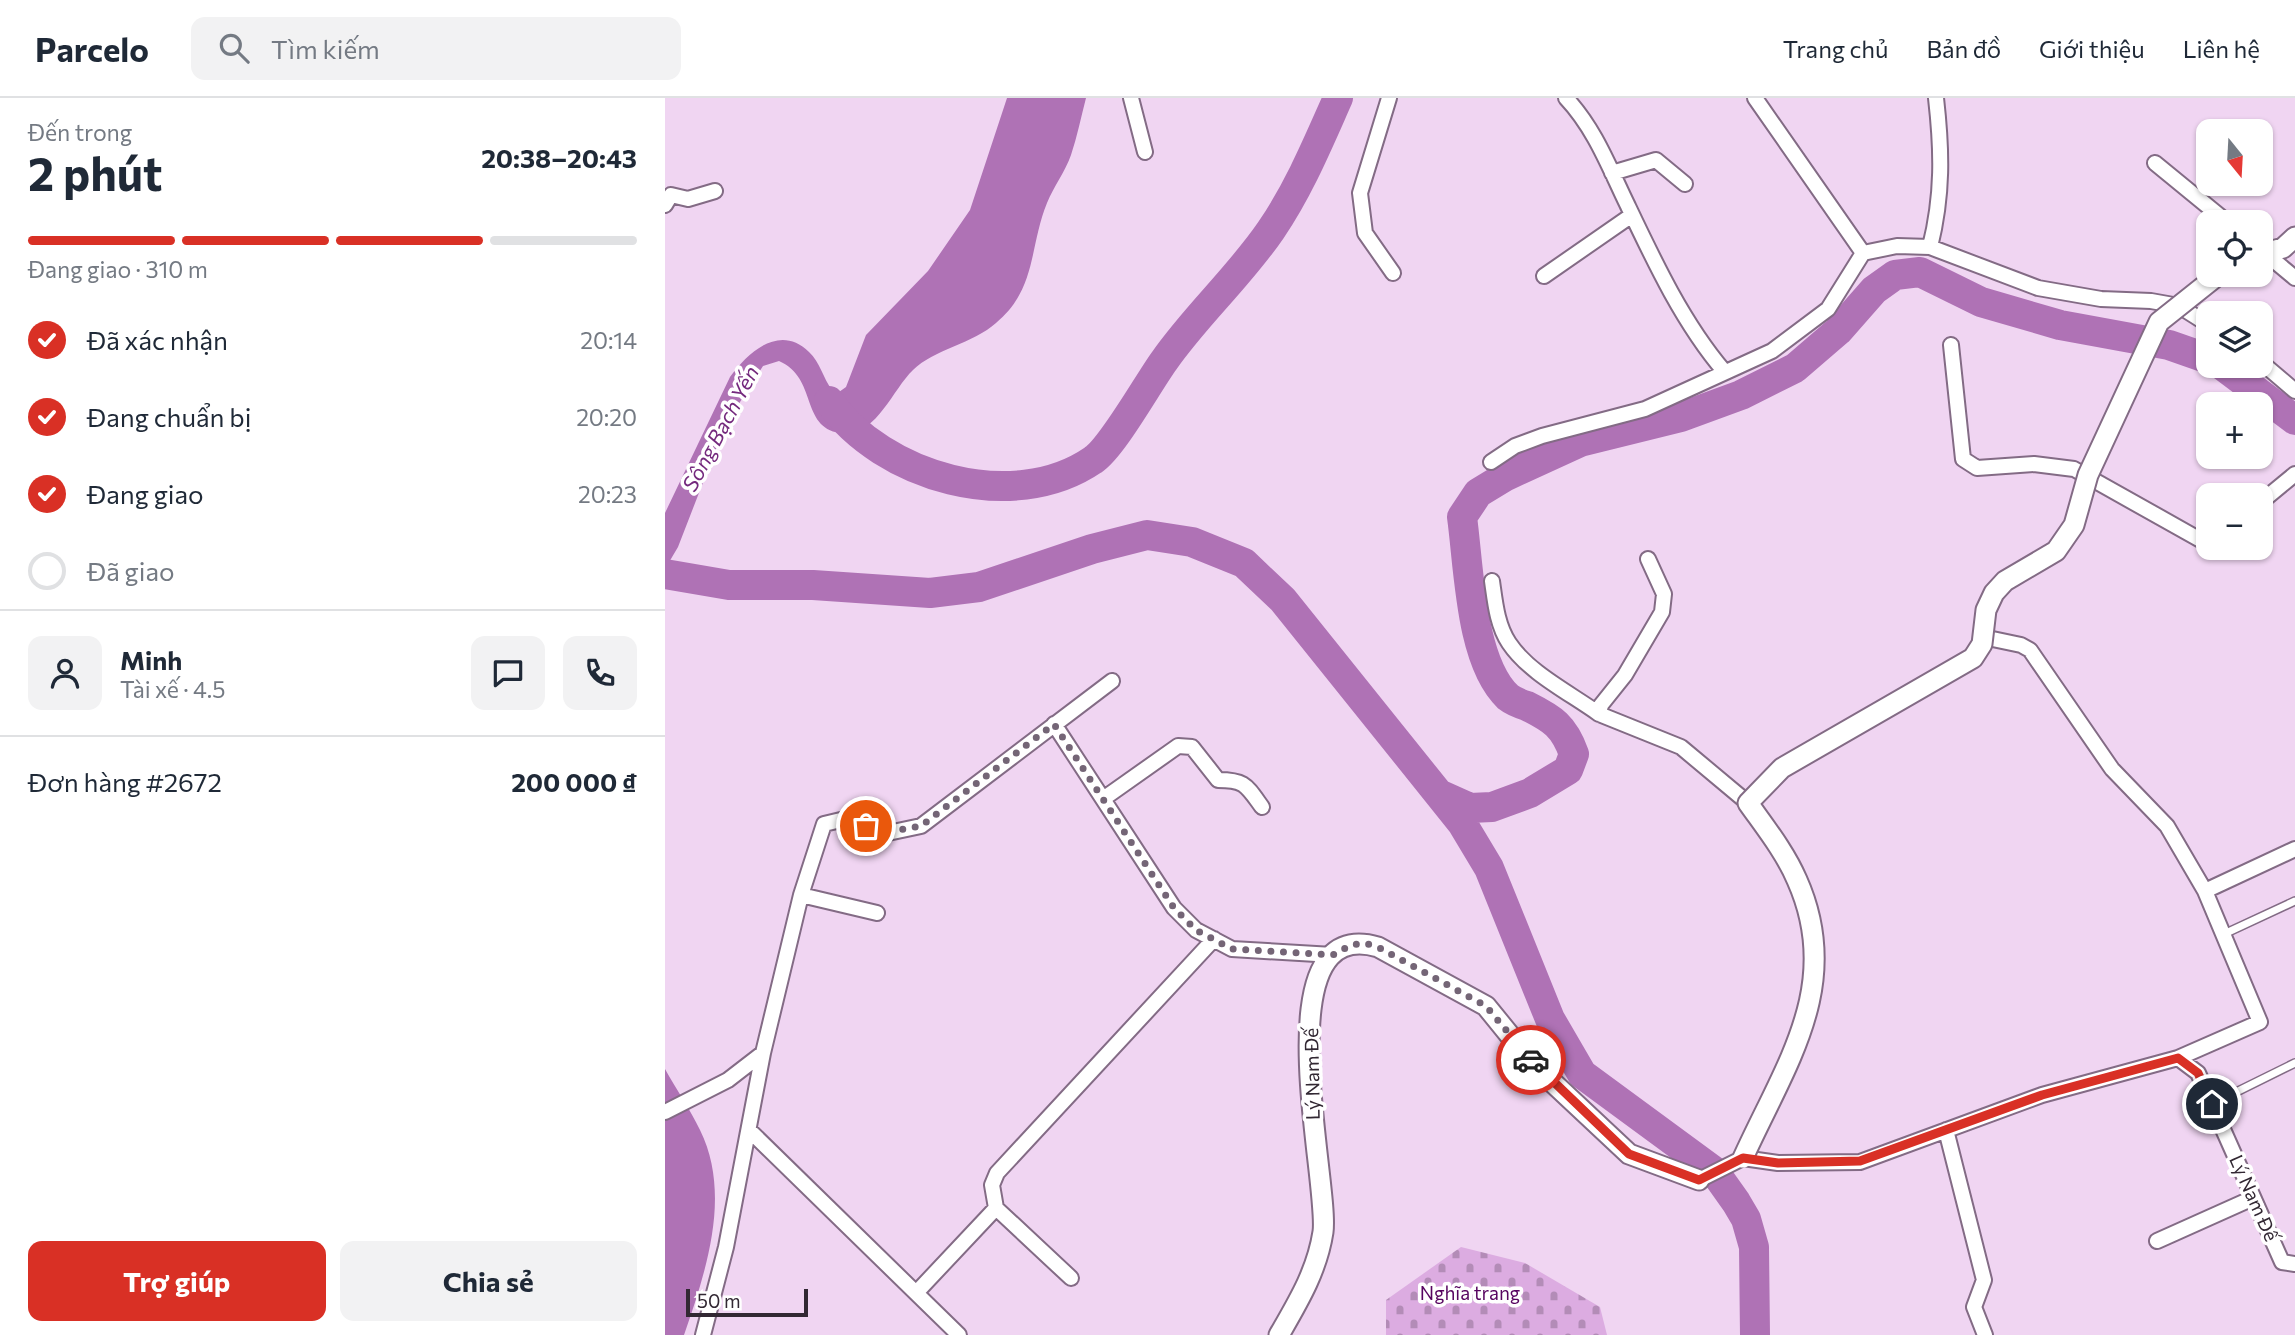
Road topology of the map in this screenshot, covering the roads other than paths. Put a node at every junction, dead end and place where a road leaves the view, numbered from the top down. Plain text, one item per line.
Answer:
1 (1131, 98) edge
2 (1389, 98) edge
3 (1566, 98) edge
4 (1755, 98) edge
5 (1935, 98) edge
6 (1145, 152) dead end
7 (2155, 163) dead end
8 (1612, 173) junction
9 (1685, 184) dead end
10 (715, 191) dead end
11 (665, 205) edge
12 (2212, 210) edge
13 (1632, 215) junction
14 (2295, 237) edge
15 (1930, 247) junction
16 (2273, 251) edge
17 (1863, 253) junction
18 (2273, 262) edge
19 (1393, 273) dead end
20 (1544, 276) dead end
21 (2295, 278) edge
22 (2203, 287) edge
23 (2179, 306) junction
24 (2196, 317) edge
25 (1951, 345) dead end
26 (1724, 371) junction
27 (2273, 372) edge
28 (2295, 391) edge
29 (1491, 462) dead end
30 (2295, 474) edge
31 (2088, 475) junction
32 (2273, 492) edge
33 (2196, 537) edge
34 (1648, 559) dead end
35 (1492, 581) dead end
36 (1983, 637) junction
37 (1112, 681) dead end
38 (1599, 714) junction
39 (1054, 724) junction
40 (1103, 799) junction
41 (1748, 803) junction
42 (1262, 807) dead end
43 (2295, 849) edge
44 (2205, 891) junction
45 (801, 895) junction
46 (2295, 901) edge
47 (877, 913) dead end
48 (2223, 934) junction
49 (1214, 939) junction
50 (1333, 955) junction
51 (763, 1053) junction
52 (2178, 1058) junction
53 (2295, 1063) edge
54 (2212, 1104) junction
55 (665, 1112) edge
56 (749, 1130) junction
57 (1946, 1130) junction
58 (1743, 1158) junction
59 (1699, 1180) joint
60 (2253, 1198) junction
61 (996, 1208) junction
62 (2157, 1241) dead end
63 (2295, 1264) edge
64 (1072, 1278) dead end
65 (916, 1293) junction
66 (703, 1335) edge
67 (959, 1335) edge
68 (1279, 1335) edge
69 (1985, 1335) edge

1 - 6 street
2 - 19 street
3 - 8 street
4 - 17 street
5 - 15 street
7 - 12 street
8 - 9 street
8 - 13 street
10 - 11 street
13 - 20 street
13 - 26 street
14 - 16 street
15 - 17 street
15 - 23 street
17 - 26 street
18 - 21 street
22 - 23 street, bridge
23 - 24 street
23 - 31 street, bridge
25 - 31 street
26 - 29 street
27 - 28 street
30 - 32 street
31 - 33 street
31 - 36 street, bridge
34 - 38 street
35 - 38 street
36 - 41 street, bridge
36 - 44 street
37 - 39 street
38 - 41 street
39 - 40 street
39 - 45 street
40 - 42 street
40 - 49 street
41 - 58 street, bridge
43 - 44 street
44 - 48 street
45 - 47 street
45 - 51 street
46 - 48 lane
48 - 52 street
49 - 50 street
49 - 61 street
50 - 59 street
50 - 68 street, Lý Nam Đế
51 - 55 street
51 - 56 street
52 - 54 street, Lý Nam Đế
52 - 57 street
53 - 54 lane
54 - 60 street, Lý Nam Đế
56 - 65 street
56 - 66 street
57 - 58 street
57 - 69 street
58 - 59 street
60 - 62 street
60 - 63 street, Lý Nam Đế
61 - 64 street
61 - 65 street
65 - 67 street

